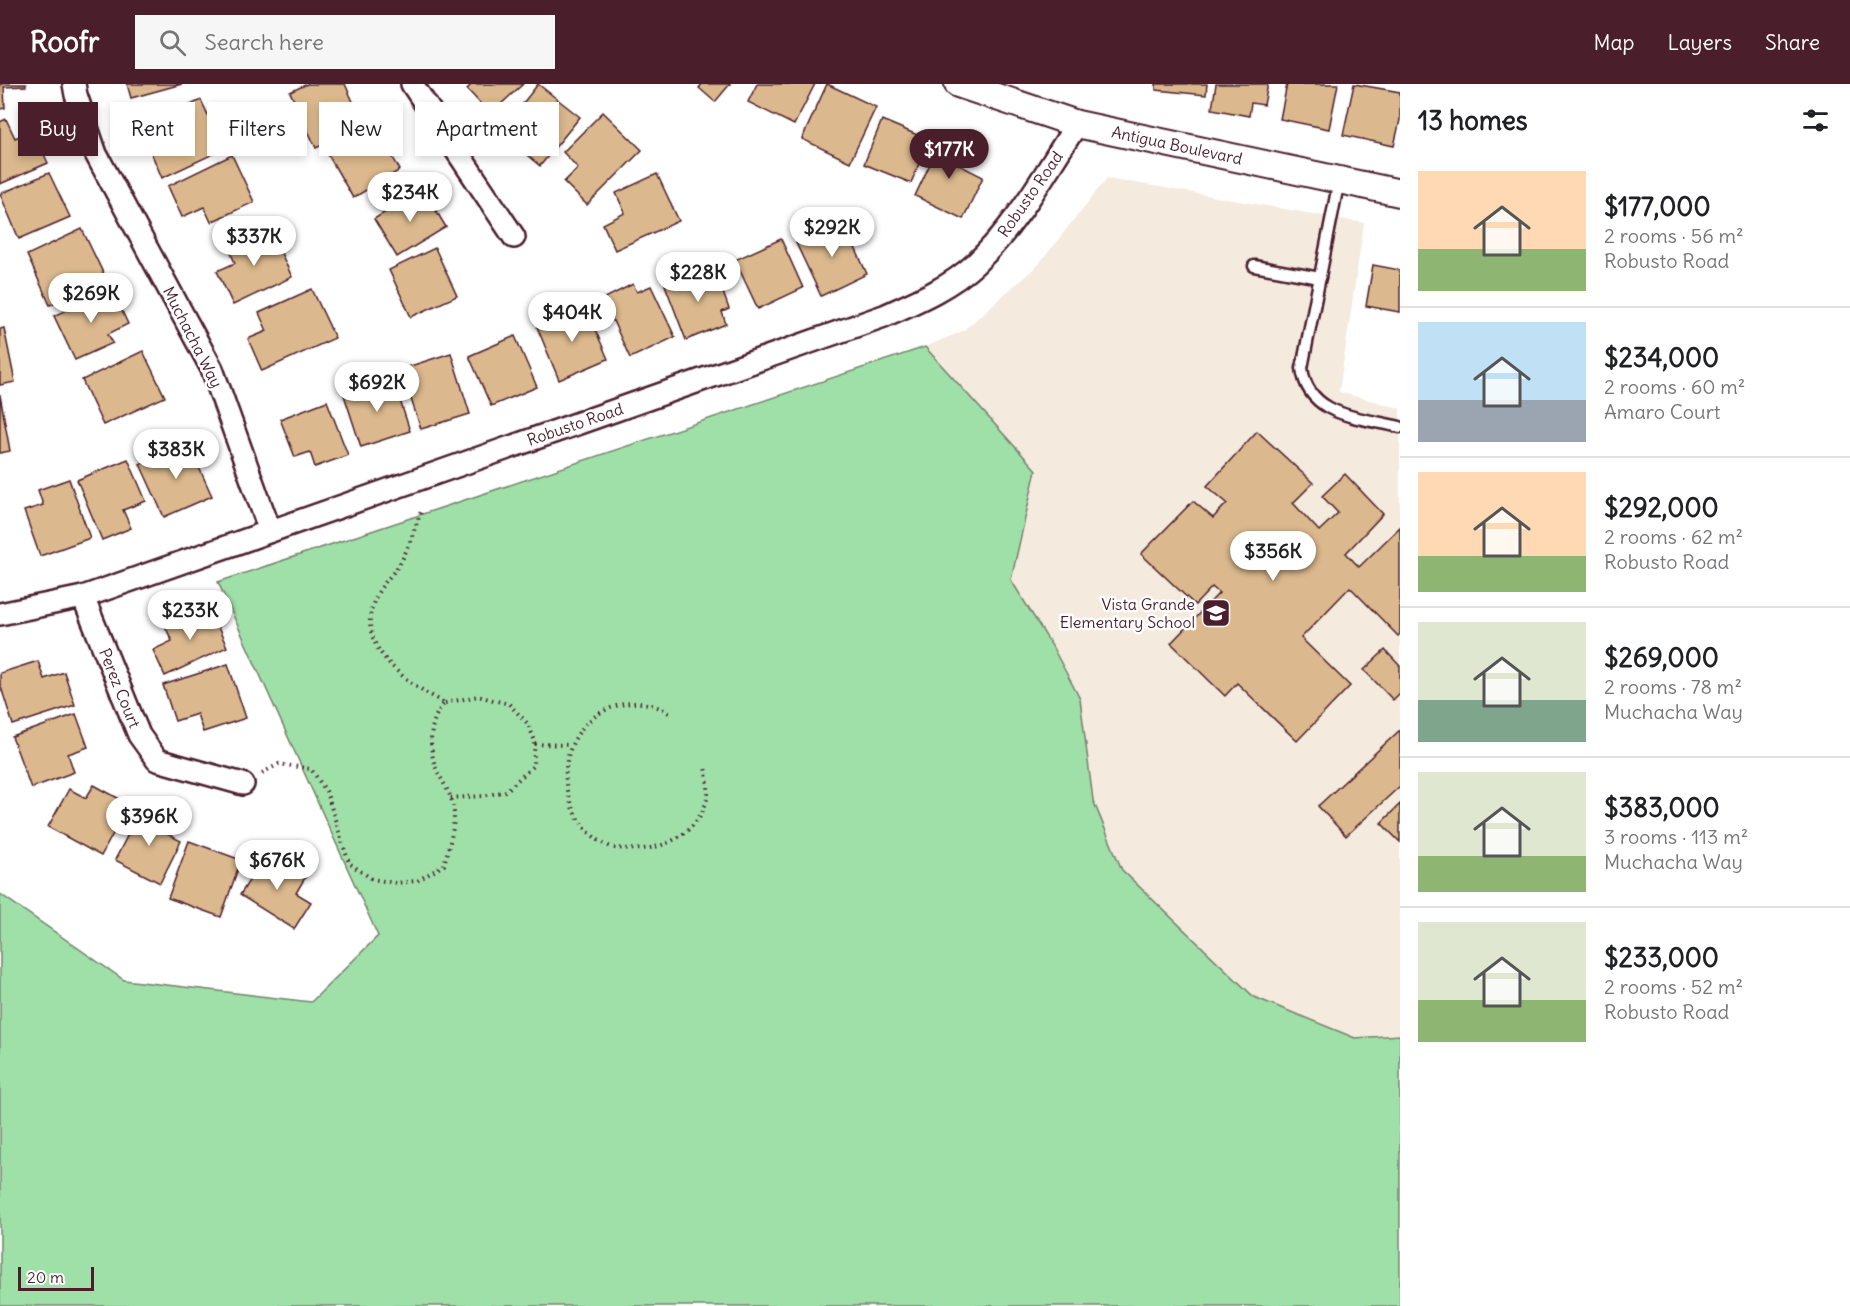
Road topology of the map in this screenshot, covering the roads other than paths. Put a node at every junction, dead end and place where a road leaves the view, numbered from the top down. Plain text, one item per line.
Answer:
1 (74, 84) edge
2 (412, 84) edge
3 (958, 84) edge
4 (1077, 124) junction
5 (1339, 180) junction
6 (1400, 193) edge
7 (514, 237) dead end
8 (1254, 266) dead end
9 (1320, 278) junction
10 (1400, 427) edge
11 (270, 531) junction
12 (83, 597) junction
13 (0, 614) edge
14 (243, 784) road end

1 - 11 street, Muchacha Way
2 - 7 street
3 - 4 street, Antigua Boulevard
4 - 5 street, Antigua Boulevard
4 - 11 street, Robusto Road
5 - 6 street, Antigua Boulevard
5 - 9 lane
8 - 9 lane
9 - 10 lane
11 - 12 street, Robusto Road
12 - 13 street, Robusto Road
12 - 14 street, Perez Court

